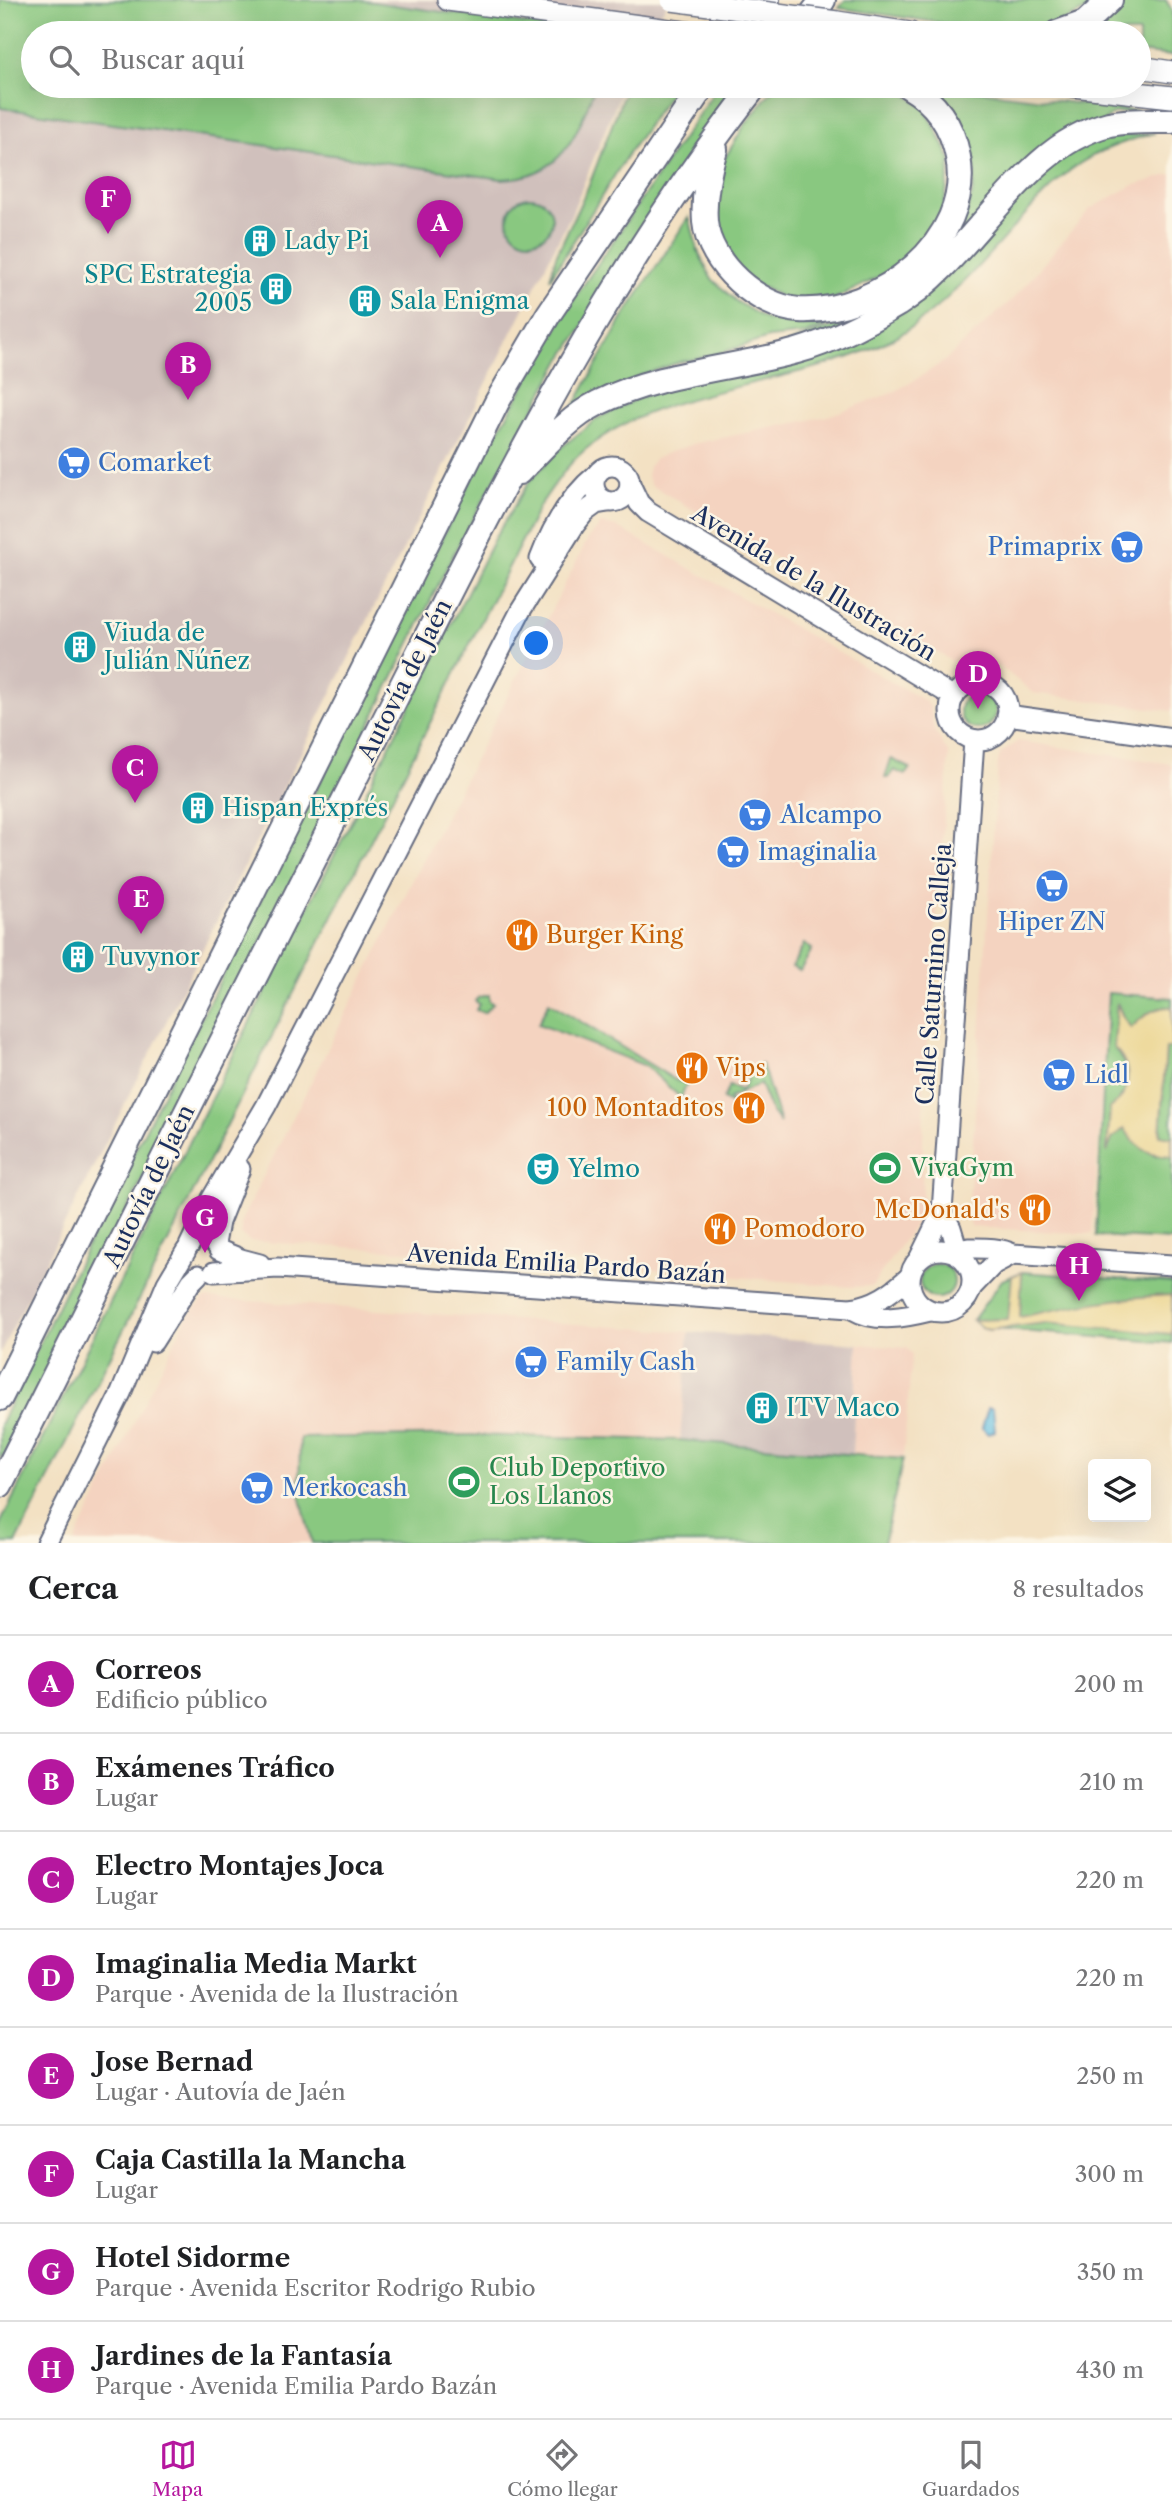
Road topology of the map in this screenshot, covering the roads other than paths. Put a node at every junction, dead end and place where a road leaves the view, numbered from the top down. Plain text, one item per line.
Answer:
1 (449, 0) edge
2 (672, 0) edge
3 (751, 0) edge
4 (767, 0) edge
5 (823, 0) edge
6 (1110, 0) edge
7 (598, 21) edge
8 (736, 21) edge
9 (751, 21) edge
10 (806, 21) edge
11 (830, 21) edge
12 (1088, 21) edge
13 (1151, 69) edge
14 (1172, 72) edge
15 (1151, 95) edge
16 (1172, 97) edge
17 (683, 98) edge
18 (695, 98) edge
19 (746, 98) edge
20 (926, 98) edge
21 (1172, 121) edge
22 (719, 132) junction
23 (497, 402) junction
24 (597, 474) junction
25 (630, 484) junction
26 (501, 490) junction
27 (611, 502) junction
28 (648, 512) junction
29 (521, 610) junction
30 (954, 696) junction
31 (1007, 715) junction
32 (1172, 737) edge
33 (974, 740) junction
34 (260, 1119) junction
35 (942, 1212) junction
36 (217, 1247) junction
37 (187, 1248) junction
38 (1013, 1254) junction
39 (960, 1256) junction
40 (920, 1257) junction
41 (1172, 1265) edge
42 (278, 1268) junction
43 (206, 1273) junction
44 (909, 1277) junction
45 (972, 1287) junction
46 (850, 1308) junction
47 (930, 1311) junction
48 (121, 1393) junction
49 (0, 1398) edge
50 (0, 1485) edge
51 (46, 1543) edge

1 - 7 main road
2 - 11 main road, bridge
3 - 8 highway
4 - 9 highway
5 - 10 highway
6 - 12 highway
13 - 14 main road
15 - 16 main road
17 - 23 highway
18 - 23 highway, Autovía de Jaén
19 - 22 highway, Autovía de Jaén
20 - 22 highway
21 - 26 highway
22 - 26 highway, Autovía de Jaén
23 - 49 highway, Autovía de Jaén
24 - 25 street
24 - 27 street
24 - 29 street
25 - 27 street
25 - 28 street, Avenida de la Ilustración
26 - 50 highway, Autovía de Jaén
27 - 28 street, Avenida de la Ilustración
27 - 29 street
28 - 30 street, Avenida de la Ilustración
29 - 34 street
30 - 31 street
30 - 33 street
31 - 32 street
31 - 33 street
33 - 35 street, Calle Saturnino Calleja
34 - 36 street
34 - 37 street
35 - 39 street, Calle Saturnino Calleja
35 - 40 street, Calle Saturnino Calleja
36 - 37 street
36 - 42 street, Avenida Emilia Pardo Bazán
36 - 43 street
37 - 43 street
37 - 48 street
38 - 39 street
38 - 41 street
38 - 45 street
39 - 40 street
39 - 45 street
40 - 44 street
42 - 43 street, Avenida Emilia Pardo Bazán
42 - 46 street, Avenida Emilia Pardo Bazán
43 - 48 street
44 - 46 street, Avenida Emilia Pardo Bazán
44 - 47 street
45 - 47 street
46 - 47 street, Avenida Emilia Pardo Bazán
48 - 51 street

